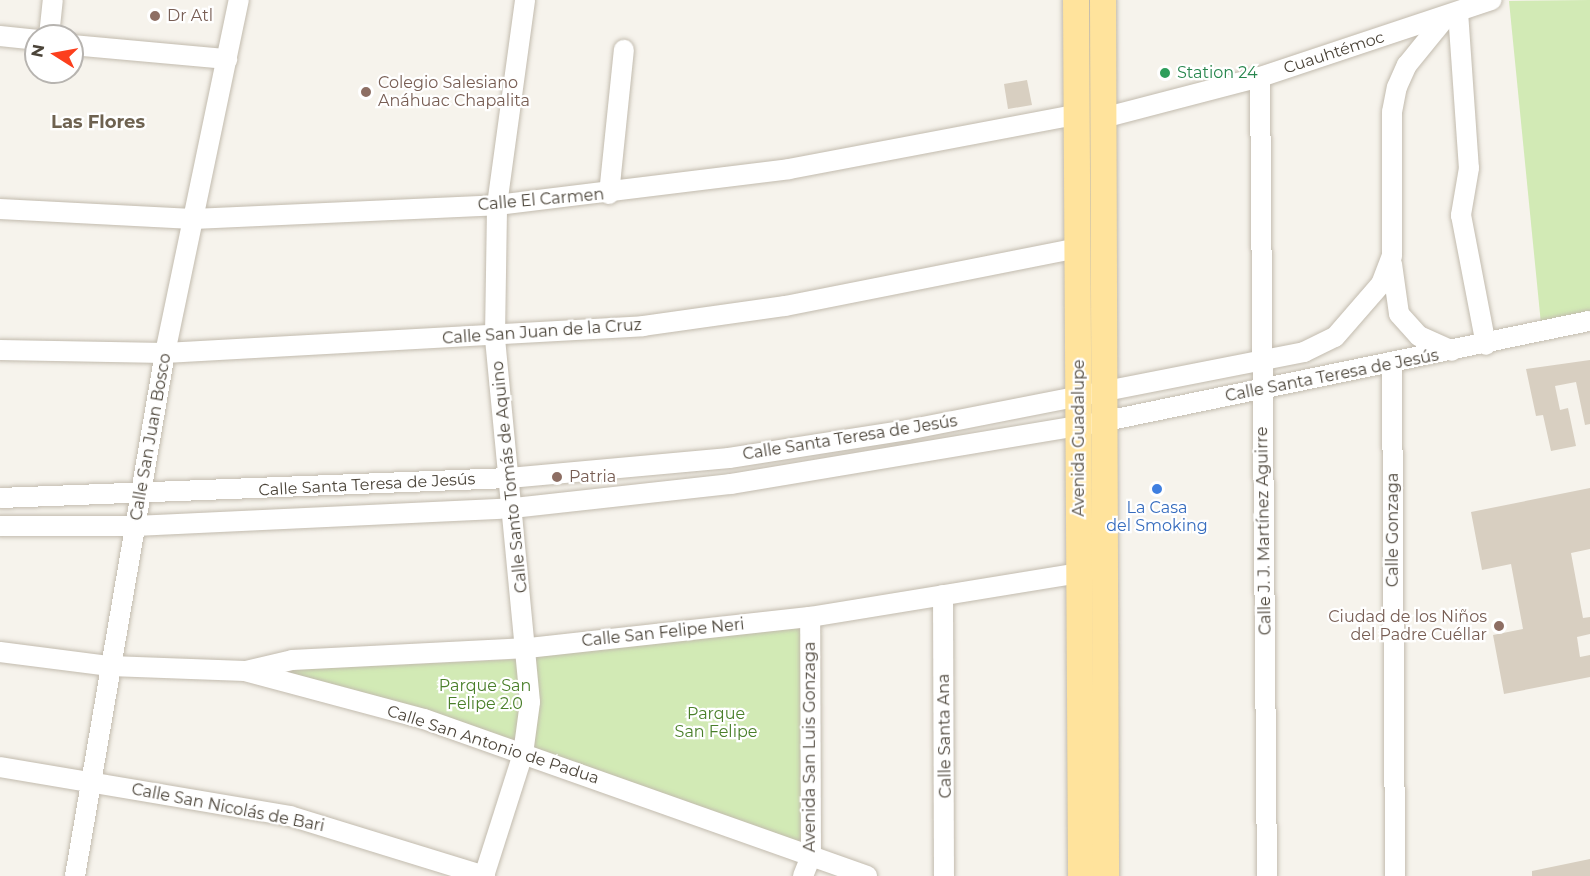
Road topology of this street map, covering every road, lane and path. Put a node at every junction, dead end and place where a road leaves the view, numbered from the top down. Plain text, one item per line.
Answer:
1 (53, 0) edge
2 (239, 0) edge
3 (525, 0) edge
4 (1076, 0) edge
5 (1102, 0) edge
6 (1492, 0) edge
7 (1452, 14) junction
8 (50, 24) edge
9 (0, 36) edge
10 (24, 39) edge
11 (84, 46) edge
12 (624, 50) dead end
13 (227, 59) junction
14 (1260, 77) junction
15 (1076, 115) junction
16 (1103, 118) junction
17 (609, 194) junction
18 (497, 205) junction
19 (0, 209) edge
20 (193, 219) junction
21 (1078, 249) junction
22 (1392, 256) junction
23 (1590, 321) edge
24 (495, 336) junction
25 (1486, 345) junction
26 (0, 350) edge
27 (1452, 351) junction
28 (165, 353) junction
29 (1263, 360) junction
30 (1392, 364) junction
31 (1263, 390) junction
32 (1105, 391) junction
33 (1080, 398) junction
34 (1106, 421) junction
35 (1079, 426) junction
36 (510, 478) junction
37 (141, 496) junction
38 (0, 498) edge
39 (513, 508) junction
40 (0, 526) edge
41 (135, 526) junction
42 (1079, 573) junction
43 (943, 595) junction
44 (810, 617) junction
45 (528, 648) junction
46 (0, 652) edge
47 (110, 666) junction
48 (245, 672) junction
49 (523, 754) junction
50 (0, 767) edge
51 (90, 782) junction
52 (811, 856) junction
53 (75, 876) edge
54 (484, 876) edge
55 (803, 876) edge
56 (867, 876) edge
57 (944, 876) edge
58 (1081, 876) edge
59 (1106, 876) edge
60 (1267, 876) edge
61 (1395, 876) edge

1 - 8 street
2 - 13 street, Calle San Juan Bosco
3 - 18 street, Calle Santo Tomás de Aquino
4 - 15 main road, Avenida Guadalupe
5 - 16 main road, Avenida Guadalupe
6 - 7 street, Cuauhtémoc
7 - 14 street, Cuauhtémoc
7 - 22 street, Calle Santa Teresa de Jesús
7 - 25 street
9 - 10 street
11 - 13 street
12 - 17 street
13 - 20 street, Calle San Juan Bosco
14 - 16 street, Cuauhtémoc
14 - 29 street, Calle J. J. Martínez Aguirre
15 - 17 street, Calle El Carmen
15 - 21 main road, Avenida Guadalupe
16 - 32 main road, Avenida Guadalupe
17 - 18 street, Calle El Carmen
18 - 20 street, Calle El Carmen
18 - 24 street, Calle Santo Tomás de Aquino
19 - 20 street, Calle El Carmen
20 - 28 street, Calle San Juan Bosco
21 - 24 street, Calle San Juan de la Cruz
21 - 33 main road, Avenida Guadalupe
22 - 27 street
22 - 29 street, Calle Santa Teresa de Jesús
23 - 25 street, Calle Santa Teresa de Jesús
24 - 28 street, Calle San Juan de la Cruz
24 - 36 street, Calle Santo Tomás de Aquino
25 - 27 street, Calle Santa Teresa de Jesús
26 - 28 street, Calle San Juan de la Cruz
27 - 30 street, Calle Santa Teresa de Jesús
28 - 37 street, Calle San Juan Bosco
29 - 31 street, Calle J. J. Martínez Aguirre
29 - 32 street, Calle Santa Teresa de Jesús
30 - 31 street, Calle Santa Teresa de Jesús
30 - 61 street, Calle Gonzaga
31 - 34 street, Calle Santa Teresa de Jesús
31 - 60 street, Calle J. J. Martínez Aguirre
32 - 33 street, Calle Santa Teresa de Jesús
32 - 34 main road, Avenida Guadalupe
33 - 35 main road, Avenida Guadalupe
33 - 36 street, Calle Santa Teresa de Jesús
34 - 35 street, Calle Santa Teresa de Jesús
34 - 59 main road, Avenida Guadalupe
35 - 39 street, Calle Santa Teresa de Jesús
35 - 42 main road, Avenida Guadalupe
36 - 37 street, Calle Santa Teresa de Jesús
36 - 39 street, Calle Santo Tomás de Aquino
37 - 38 street, Calle Santa Teresa de Jesús
37 - 41 street, Calle San Juan Bosco
39 - 41 street, Calle Santa Teresa de Jesús
39 - 45 street, Calle Santo Tomás de Aquino
40 - 41 street, Calle Santa Teresa de Jesús
41 - 47 street, Calle San Juan Bosco
42 - 43 street, Calle San Felipe Neri
42 - 58 main road, Avenida Guadalupe
43 - 44 street, Calle San Felipe Neri
43 - 57 street, Calle Santa Ana
44 - 45 street, Calle San Felipe Neri
44 - 52 street, Avenida San Luis Gonzaga
45 - 48 street, Calle San Felipe Neri
45 - 49 street, Calle Santo Tomás de Aquino
46 - 47 street, Calle San Antonio de Padua
47 - 48 street, Calle San Antonio de Padua
47 - 51 street, Calle San Juan Bosco
48 - 49 street, Calle San Antonio de Padua
49 - 52 street, Calle San Antonio de Padua
49 - 54 street, Calle Santo Tomás de Aquino
50 - 51 street, Calle San Nicolás de Bari
51 - 53 street, Calle San Juan Bosco
51 - 54 street, Calle San Nicolás de Bari
52 - 55 street, Avenida San Luis Gonzaga
52 - 56 street, Calle San Antonio de Padua

